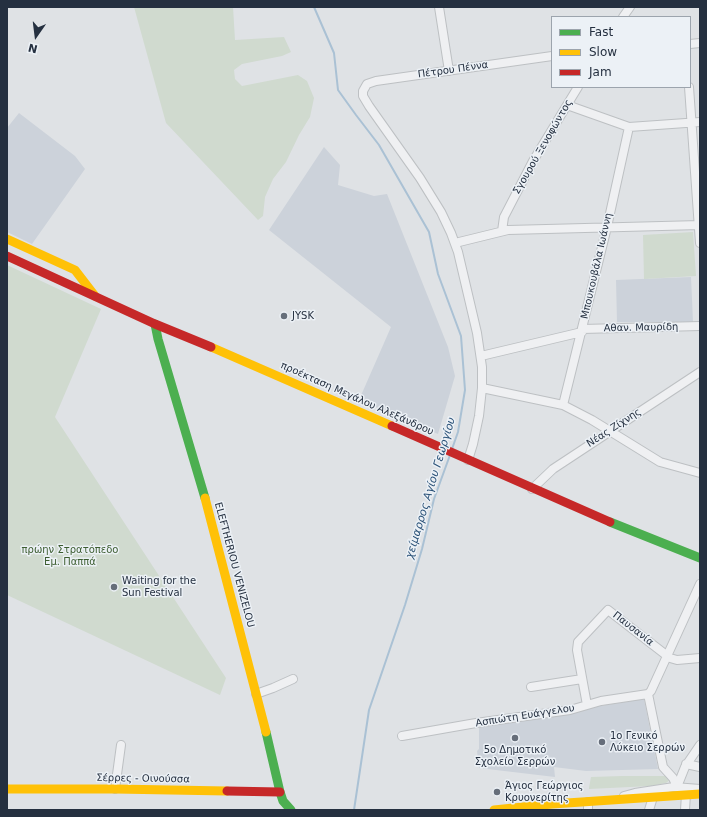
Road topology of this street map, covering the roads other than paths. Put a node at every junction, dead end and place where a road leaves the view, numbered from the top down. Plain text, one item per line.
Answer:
1 (439, 7) edge
2 (551, 56) edge
3 (449, 70) junction
4 (577, 88) edge
5 (689, 88) edge
6 (567, 105) junction
7 (696, 123) edge
8 (629, 127) junction
9 (699, 225) edge
10 (607, 227) junction
11 (502, 231) junction
12 (7, 239) edge
13 (455, 243) junction
14 (700, 243) edge
15 (7, 256) edge
16 (95, 296) junction
17 (155, 324) junction
18 (700, 326) edge
19 (582, 330) junction
20 (481, 356) junction
21 (700, 372) edge
22 (482, 388) junction
23 (564, 405) junction
24 (609, 432) junction
25 (464, 459) junction
26 (700, 473) edge
27 (532, 489) junction
28 (700, 558) edge
29 (700, 584) edge
30 (667, 656) junction
31 (700, 658) edge
32 (293, 679) dead end
33 (582, 679) junction
34 (531, 687) dead end
35 (256, 694) junction
36 (648, 694) junction
37 (587, 705) junction
38 (402, 736) dead end
39 (121, 745) dead end
40 (700, 745) edge
41 (686, 764) junction
42 (700, 767) edge
43 (677, 787) junction
44 (7, 789) edge
45 (115, 789) junction
46 (700, 789) edge
47 (280, 792) junction
48 (686, 794) junction
49 (700, 794) edge
50 (653, 797) junction
51 (621, 799) junction
52 (588, 806) edge
53 (512, 809) edge
54 (291, 810) edge
55 (494, 810) edge
56 (649, 810) edge
57 (685, 810) edge

1 - 3 street
2 - 3 street, Πέτρου Πέννα
3 - 13 street, Πέτρου Πέννα
4 - 6 street, Σγουρού Ξενοφώντος
5 - 7 street
6 - 8 street
6 - 11 street, Σγουρού Ξενοφώντος
7 - 8 street
7 - 9 street
8 - 10 street, Μπουκουβάλα Ιωάννη
9 - 10 street
9 - 14 street
10 - 11 street
10 - 19 street, Μπουκουβάλα Ιωάννη
11 - 13 street
12 - 16 main road
13 - 20 street
15 - 16 main road, προέκταση Μεγάλου Αλεξάνδρου
16 - 17 main road, προέκταση Μεγάλου Αλεξάνδρου
17 - 25 main road, προέκταση Μεγάλου Αλεξάνδρου
17 - 35 main road, ELEFTHERIOU VENIZELOU
18 - 19 street, Αθαν. Μαυρίδη
19 - 20 street, Αθαν. Μαυρίδη
19 - 23 street, Μπουκουβάλα Ιωάννη
20 - 22 street
21 - 24 street, Νέας Ζίχνης
22 - 23 street
22 - 25 street
23 - 24 street
24 - 26 street
24 - 27 street, Νέας Ζίχνης
25 - 27 main road, προέκταση Μεγάλου Αλεξάνδρου
27 - 28 main road, προέκταση Μεγάλου Αλεξάνδρου
29 - 30 street
30 - 31 street, Παυσανία
30 - 33 street, Παυσανία
30 - 36 street
32 - 35 street
33 - 34 street
33 - 37 street
35 - 47 main road, ELEFTHERIOU VENIZELOU
36 - 37 street, Ασπιώτη Ευάγγελου
36 - 43 street
37 - 38 street, Ασπιώτη Ευάγγελου
39 - 45 street
40 - 41 street
41 - 42 street
41 - 43 street
43 - 46 street
43 - 51 street
44 - 45 main road, Σέρρες - Οινούσσα
45 - 47 main road, Σέρρες - Οινούσσα
47 - 54 main road, ELEFTHERIOU VENIZELOU
48 - 49 main road
48 - 50 main road
48 - 57 street
50 - 51 main road
50 - 56 street
51 - 52 main road
52 - 53 main road
53 - 55 main road

